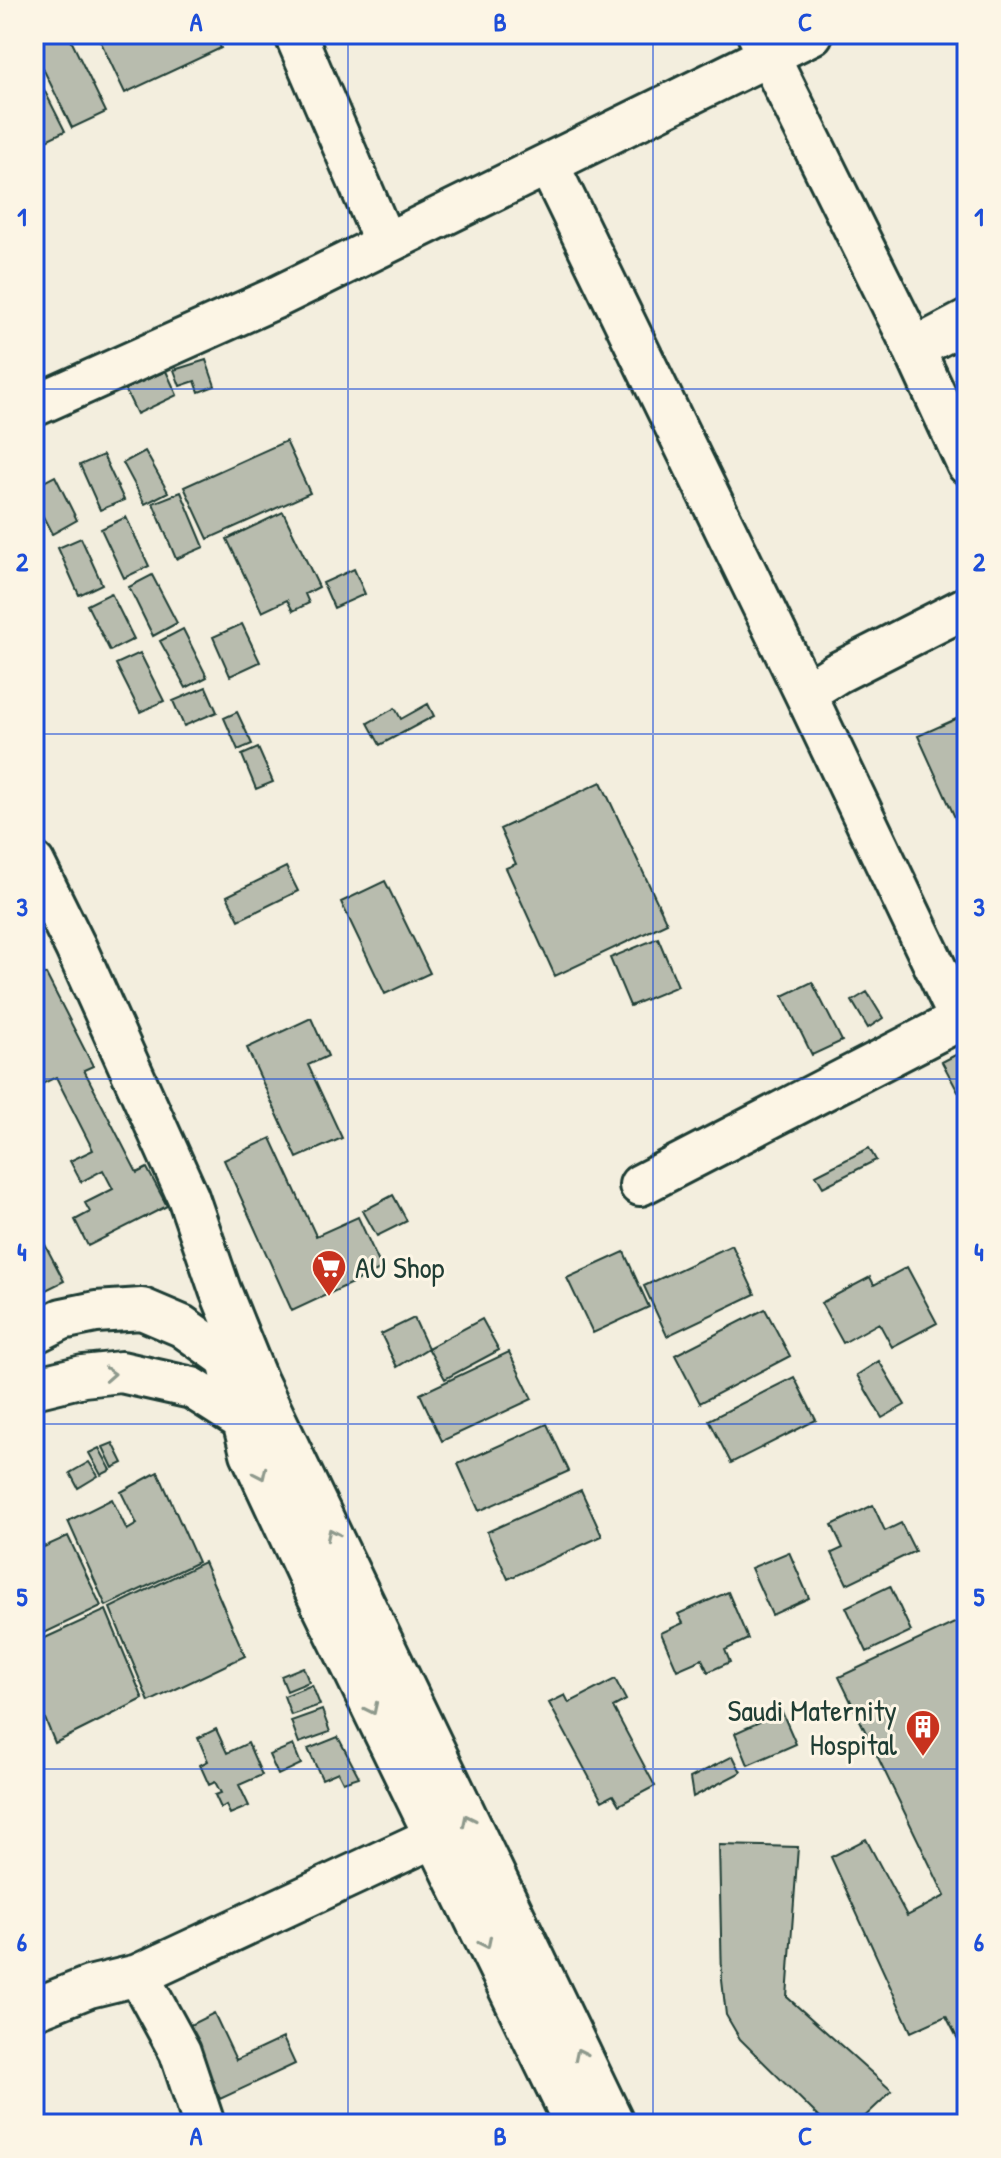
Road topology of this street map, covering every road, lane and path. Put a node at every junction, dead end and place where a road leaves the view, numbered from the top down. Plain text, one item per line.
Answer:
1 (295, 34) edge
2 (812, 34) edge
3 (763, 45) edge
4 (548, 164) junction
5 (385, 243) junction
6 (967, 321) edge
7 (914, 349) junction
8 (34, 406) edge
9 (967, 464) edge
10 (967, 607) edge
11 (805, 693) junction
12 (34, 863) edge
13 (963, 1017) edge
14 (640, 1185) dead end
15 (220, 1290) junction
16 (34, 1333) edge
17 (226, 1356) junction
18 (257, 1381) junction
19 (34, 1388) edge
20 (242, 1420) junction
21 (285, 1438) junction
22 (332, 1579) junction
23 (434, 1837) junction
24 (138, 1975) junction
25 (34, 2009) edge
26 (204, 2124) edge
27 (575, 2124) edge
28 (614, 2124) edge

1 - 5 street
2 - 3 street
3 - 4 street
3 - 7 street
4 - 5 street
4 - 11 street
5 - 8 street
6 - 7 street
7 - 9 street
10 - 11 street
11 - 13 street
12 - 15 street
13 - 14 street
15 - 17 street
15 - 18 street
16 - 17 street
17 - 18 street
17 - 20 street
18 - 21 street
19 -> 20 street
20 - 21 street
20 -> 22 street
22 -> 21 street
22 -> 23 street
28 -> 22 street
23 - 24 street
23 -> 27 street
24 - 25 street
24 - 26 street

